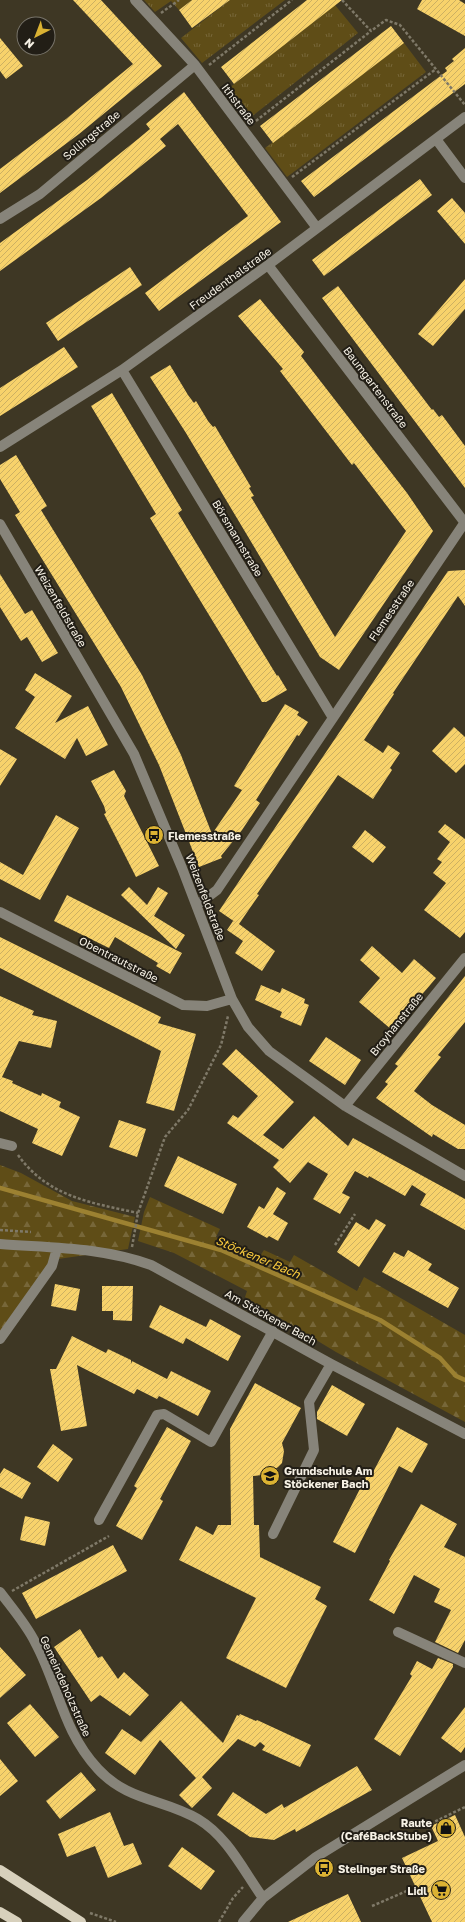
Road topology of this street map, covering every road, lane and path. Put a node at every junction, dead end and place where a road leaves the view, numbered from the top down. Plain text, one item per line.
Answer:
1 (135, 0) edge
2 (179, 0) edge
3 (292, 0) edge
4 (342, 0) edge
5 (153, 19) junction
6 (371, 31) junction
7 (197, 68) junction
8 (436, 69) junction
9 (465, 105) edge
10 (465, 117) edge
11 (244, 130) junction
12 (436, 139) junction
13 (465, 178) edge
14 (284, 183) junction
15 (0, 220) edge
16 (317, 228) junction
17 (268, 266) junction
18 (122, 370) junction
19 (0, 447) edge
20 (465, 522) edge
21 (0, 524) edge
22 (333, 718) junction
23 (197, 905) junction
24 (0, 912) edge
25 (465, 958) edge
26 (232, 999) junction
27 (345, 1106) junction
28 (0, 1143) edge
29 (12, 1146) joint
30 (465, 1176) edge
31 (138, 1213) junction
32 (355, 1214) dead end
33 (133, 1243) dead end
34 (0, 1244) edge
35 (335, 1245) dead end
36 (57, 1248) junction
37 (273, 1331) junction
38 (0, 1338) edge
39 (331, 1364) junction
40 (465, 1434) edge
41 (99, 1520) dead end
42 (273, 1534) dead end
43 (109, 1536) dead end
44 (1, 1594) edge
45 (398, 1632) dead end
46 (465, 1663) edge
47 (464, 1770) edge
48 (465, 1808) edge
49 (428, 1833) dead end
50 (0, 1870) edge
51 (251, 1881) junction
52 (409, 1890) dead end
53 (263, 1898) junction
54 (372, 1906) dead end
55 (0, 1912) edge
56 (17, 1922) edge
57 (81, 1922) edge
58 (219, 1922) edge
59 (243, 1922) edge

1 - 5 street, Ithstraße
2 - 5 path
3 - 7 path
4 - 6 path
5 - 7 street, Ithstraße
6 - 8 path
6 - 11 path
7 - 11 street, Ithstraße
7 - 15 street, Sollingstraße
8 - 9 path
8 - 14 path
10 - 12 street, Freudenthalstraße
11 - 14 street, Ithstraße
12 - 13 street
12 - 16 street, Freudenthalstraße
14 - 16 street, Ithstraße
16 - 17 street, Freudenthalstraße
17 - 18 street, Freudenthalstraße
17 - 20 street, Baumgartenstraße
18 - 19 street, Freudenthalstraße
18 - 22 street, Börsmannstraße
20 - 22 street, Flemesstraße
21 - 23 street, Weizenfeldstraße
22 - 23 street, Flemesstraße
23 - 26 street, Weizenfeldstraße
24 - 26 street, Obentrautstraße
25 - 27 street, Broyhanstraße
26 - 27 street, Weizenfeldstraße
26 - 31 path
27 - 30 street, Weizenfeldstraße
28 - 29 street
29 - 31 path
31 - 33 path
32 - 35 path
34 - 36 street, Am Stöckener Bach
36 - 37 street, Am Stöckener Bach
36 - 38 street
37 - 39 street, Am Stöckener Bach
37 - 41 street
39 - 40 street, Am Stöckener Bach
39 - 42 street
43 - 44 path
44 - 51 street, Gemeindeholzstraße
45 - 46 street
47 - 53 street
48 - 49 path
50 - 57 main road
51 - 53 street, Gemeindeholzstraße
51 - 58 path
52 - 54 path
53 - 59 street
55 - 56 main road

